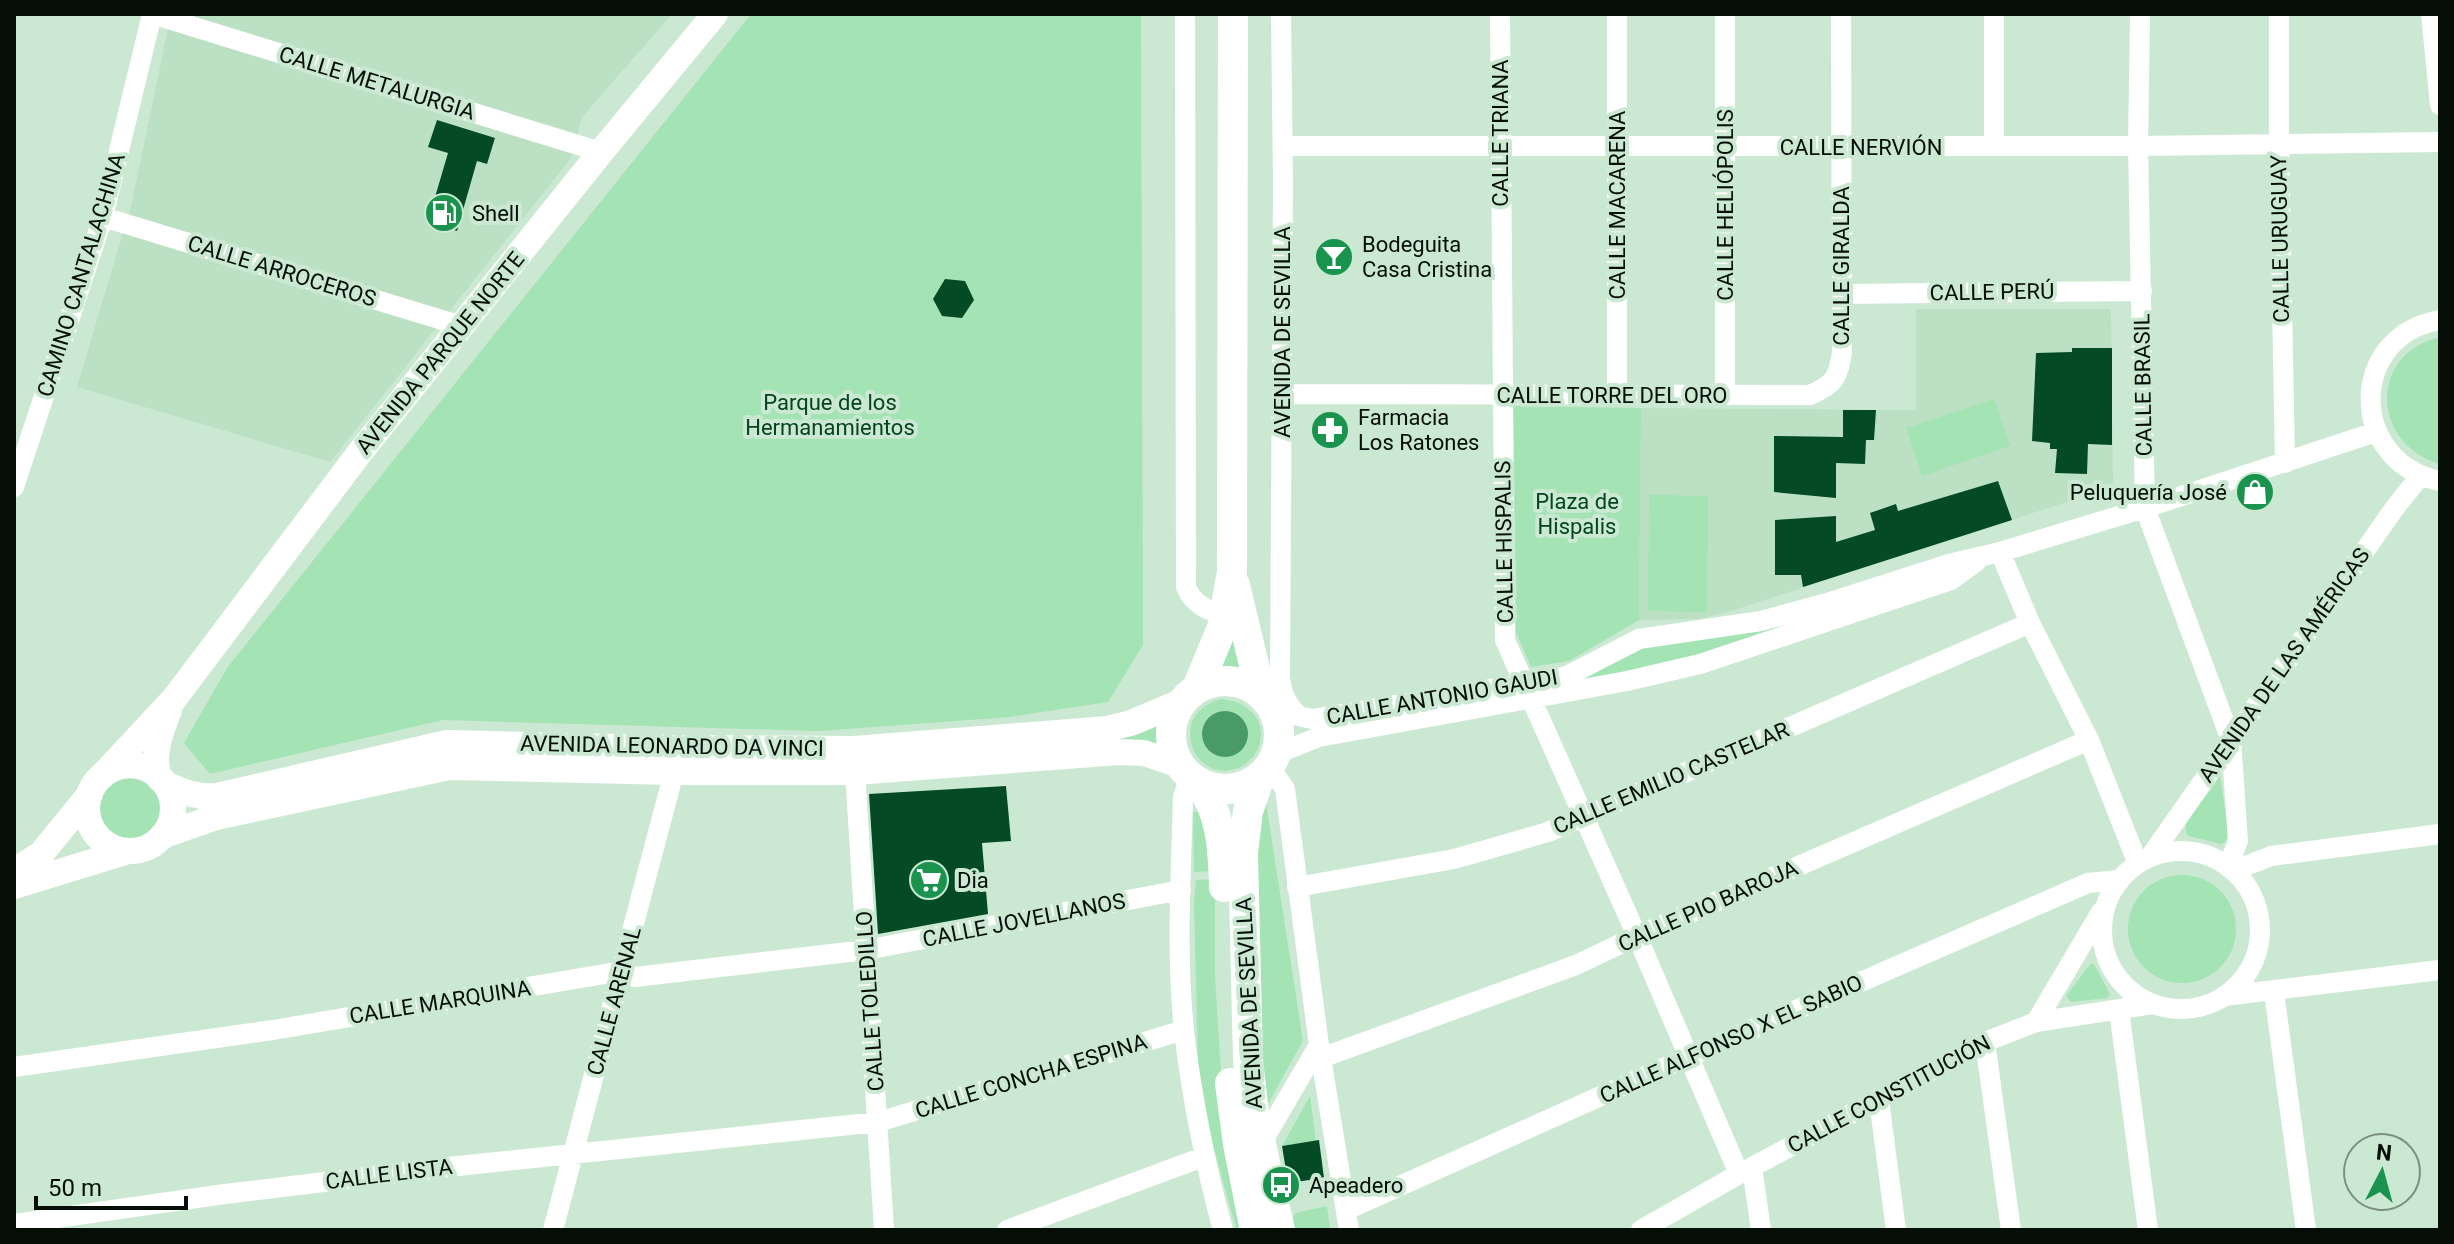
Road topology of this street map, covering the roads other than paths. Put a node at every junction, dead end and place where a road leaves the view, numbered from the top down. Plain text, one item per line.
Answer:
1 (152, 14) edge
2 (715, 14) edge
3 (1185, 14) edge
4 (1233, 14) edge
5 (1281, 14) edge
6 (1500, 14) edge
7 (1617, 14) edge
8 (1725, 14) edge
9 (1841, 14) edge
10 (1994, 14) edge
11 (2140, 14) edge
12 (2279, 14) edge
13 (2431, 14) edge
14 (2440, 105) edge
15 (2440, 142) edge
16 (2279, 143) junction
17 (1499, 145) junction
18 (1617, 145) junction
19 (1283, 146) junction
20 (1994, 146) junction
21 (2138, 146) junction
22 (1725, 147) junction
23 (1841, 147) junction
24 (601, 152) junction
25 (103, 217) junction
26 (2142, 291) junction
27 (1841, 294) junction
28 (2440, 320) edge
29 (462, 326) junction
30 (1838, 374) joint
31 (1282, 394) junction
32 (1617, 395) junction
33 (1725, 395) junction
34 (1502, 396) junction
35 (2376, 432) junction
36 (2285, 463) junction
37 (2430, 478) edge
38 (14, 487) edge
39 (2145, 508) junction
40 (1992, 555) junction
41 (1232, 572) junction
42 (1225, 616) junction
43 (2030, 623) junction
44 (1281, 650) junction
45 (1529, 692) junction
46 (1189, 695) junction
47 (174, 699) junction
48 (1265, 699) junction
49 (1305, 719) junction
50 (2089, 740) junction
51 (2231, 740) junction
52 (1277, 766) junction
53 (674, 772) junction
54 (855, 772) junction
55 (1189, 774) junction
56 (162, 781) junction
57 (96, 785) junction
58 (1584, 817) junction
59 (2440, 834) edge
60 (162, 836) junction
61 (128, 851) junction
62 (2144, 861) junction
63 (2231, 869) junction
64 (14, 871) edge
65 (2120, 880) junction
66 (14, 886) edge
67 (1297, 887) junction
68 (1181, 890) junction
69 (2105, 905) junction
70 (1637, 936) junction
71 (866, 950) junction
72 (2440, 970) edge
73 (622, 971) junction
74 (2274, 992) junction
75 (2224, 996) junction
76 (2153, 1004) junction
77 (2119, 1010) junction
78 (2036, 1022) junction
79 (1184, 1030) junction
80 (1985, 1042) junction
81 (1320, 1052) junction
82 (1688, 1057) junction
83 (14, 1067) edge
84 (1879, 1100) junction
85 (878, 1122) junction
86 (1261, 1144) junction
87 (575, 1153) junction
88 (1203, 1157) junction
89 (1746, 1170) junction
90 (1348, 1220) edge
91 (14, 1224) edge
92 (553, 1230) edge
93 (884, 1230) edge
94 (1007, 1230) edge
95 (1223, 1230) edge
96 (1255, 1230) edge
97 (1280, 1230) edge
98 (1641, 1230) edge
99 (1761, 1230) edge
100 (1896, 1230) edge
101 (2011, 1230) edge
102 (2148, 1230) edge
103 (2306, 1230) edge

1 - 24 street, CALLE METALURGIA
1 - 25 street, CAMINO CANTALACHINA
2 - 24 street, AVENIDA PARQUE NORTE
3 - 42 street
4 - 41 main road
5 - 19 street, AVENIDA DE SEVILLA
6 - 17 street, CALLE TRIANA
7 - 18 street, CALLE MACARENA
8 - 22 street, CALLE HELIÓPOLIS
9 - 23 street, CALLE GIRALDA
10 - 20 street
11 - 21 street, CALLE BRASIL
12 - 16 street, CALLE URUGUAY
13 - 14 street
15 - 16 street, CALLE NERVIÓN
16 - 21 street, CALLE NERVIÓN
16 - 36 street, CALLE URUGUAY
17 - 18 street, CALLE NERVIÓN
17 - 19 street, CALLE NERVIÓN
17 - 34 street, CALLE TRIANA
18 - 22 street, CALLE NERVIÓN
18 - 32 street, CALLE MACARENA
19 - 31 street, AVENIDA DE SEVILLA
20 - 21 street, CALLE NERVIÓN
20 - 23 street, CALLE NERVIÓN
21 - 26 street, CALLE BRASIL
22 - 23 street, CALLE NERVIÓN
22 - 33 street, CALLE HELIÓPOLIS
23 - 27 street, CALLE GIRALDA
24 - 29 street, AVENIDA PARQUE NORTE
25 - 29 street, CALLE ARROCEROS
25 - 38 street, CAMINO CANTALACHINA
26 - 27 street, CALLE PERÚ
26 - 39 street, CALLE BRASIL
27 - 30 street, CALLE GIRALDA
28 - 35 street
29 - 47 street, AVENIDA PARQUE NORTE
30 - 33 street, CALLE TORRE DEL ORO
31 - 34 street, CALLE TORRE DEL ORO
31 - 44 street, AVENIDA DE SEVILLA
32 - 33 street, CALLE TORRE DEL ORO
32 - 34 street, CALLE TORRE DEL ORO
34 - 45 street, CALLE HISPALIS
35 - 36 street, CALLE ANTONIO GAUDI
35 - 37 street
36 - 39 street, CALLE ANTONIO GAUDI
37 - 51 street, AVENIDA DE LAS AMÉRICAS
39 - 40 street, CALLE ANTONIO GAUDI
39 - 51 street, CALLE BRASIL
40 - 43 street
40 - 45 street, CALLE ANTONIO GAUDI
40 - 45 street, CALLE ANTONIO GAUDI
41 - 42 main road
41 - 48 main road
42 - 46 main road
43 - 50 street
43 - 58 street, CALLE EMILIO CASTELAR
44 - 48 street
44 - 49 street, AVENIDA DE SEVILLA
45 - 49 street, CALLE ANTONIO GAUDI
45 - 52 street, CALLE ANTONIO GAUDI
45 - 58 street, CALLE HISPALIS
46 - 48 main road
46 - 55 main road
46 - 56 street, AVENIDA LEONARDO DA VINCI
47 - 56 street, AVENIDA PARQUE NORTE
47 - 57 street, AVENIDA PARQUE NORTE
48 - 49 street, CALLE ANTONIO GAUDI
48 - 52 main road
50 - 62 street
50 - 70 street, CALLE PIO BAROJA
51 - 62 street, AVENIDA DE LAS AMÉRICAS
51 - 63 street, CALLE BRASIL
52 - 55 main road
52 - 67 street
52 - 86 main road, AVENIDA DE SEVILLA
53 - 54 street, AVENIDA LEONARDO DA VINCI
53 - 60 street, AVENIDA LEONARDO DA VINCI
53 - 73 street, CALLE ARENAL
54 - 55 street, AVENIDA LEONARDO DA VINCI
54 - 71 street, CALLE TOLEDILLO
55 - 68 street
55 - 96 main road, AVENIDA DE SEVILLA
56 - 57 street
56 - 60 street
57 - 61 street
57 - 64 street
58 - 67 street, CALLE EMILIO CASTELAR
58 - 70 street, CALLE HISPALIS
59 - 63 street
60 - 61 street
61 - 66 street
62 - 63 street
62 - 65 street
63 - 75 street
65 - 69 street
65 - 82 street, CALLE ALFONSO X EL SABIO
67 - 81 street
68 - 71 street, CALLE JOVELLANOS
68 - 79 street
69 - 76 street
69 - 78 street
70 - 81 street, CALLE PIO BAROJA
70 - 82 street, CALLE HISPALIS
71 - 73 street, CALLE MARQUINA
71 - 85 street, CALLE TOLEDILLO
72 - 74 street
73 - 83 street, CALLE MARQUINA
73 - 87 street, CALLE ARENAL
74 - 75 street
74 - 103 street
75 - 76 street
76 - 77 street, CALLE CONSTITUCIÓN
77 - 78 street, CALLE CONSTITUCIÓN
77 - 102 street
78 - 80 street, CALLE CONSTITUCIÓN
79 - 85 street, CALLE CONCHA ESPINA
79 - 88 street
80 - 84 street, CALLE CONSTITUCIÓN
80 - 101 street
81 - 86 street
81 - 90 street
82 - 89 street, CALLE HISPALIS
82 - 90 street, CALLE ALFONSO X EL SABIO
84 - 89 street, CALLE CONSTITUCIÓN
84 - 100 street
85 - 87 street, CALLE CONCHA ESPINA
85 - 93 street, CALLE TOLEDILLO
86 - 97 main road, AVENIDA DE SEVILLA
87 - 91 street, CALLE LISTA
87 - 92 street, CALLE ARENAL
88 - 94 street
88 - 95 street
89 - 98 street, CALLE CONSTITUCIÓN
89 - 99 street, CALLE HISPALIS

